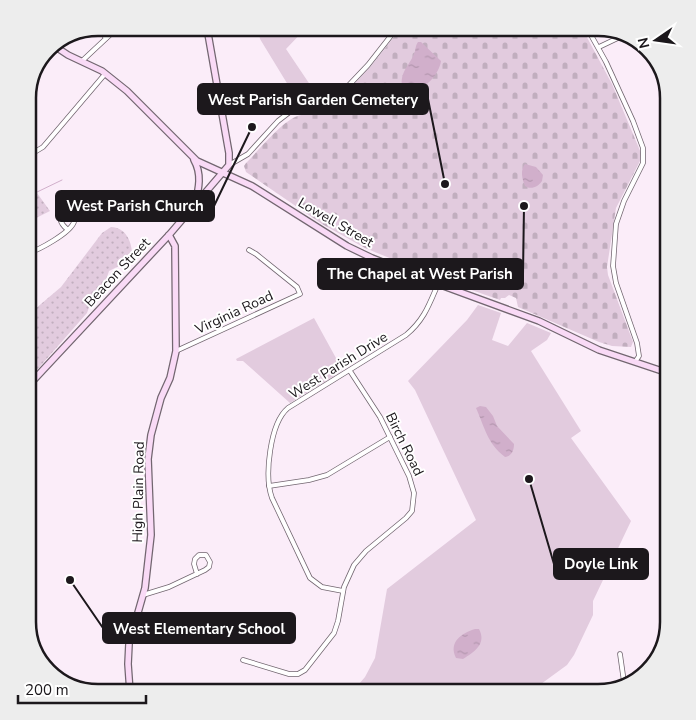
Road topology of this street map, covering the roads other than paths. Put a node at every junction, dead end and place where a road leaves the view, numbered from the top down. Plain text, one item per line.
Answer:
1 (108, 36) edge
2 (208, 36) edge
3 (391, 36) edge
4 (592, 36) edge
5 (106, 38) joint
6 (616, 39) edge
7 (598, 47) junction
8 (61, 50) edge
9 (82, 61) junction
10 (105, 74) junction
11 (36, 151) edge
12 (191, 156) junction
13 (229, 165) junction
14 (223, 173) junction
15 (194, 207) junction
16 (67, 229) junction
17 (169, 235) junction
18 (36, 250) edge
19 (249, 250) dead end
20 (438, 284) junction
21 (176, 351) junction
22 (635, 362) junction
23 (350, 370) junction
24 (660, 370) edge
25 (36, 377) edge
26 (390, 437) junction
27 (269, 486) junction
28 (197, 574) junction
29 (343, 591) junction
30 (143, 595) junction
31 (620, 654) dead end
32 (243, 660) dead end
33 (623, 678) edge
34 (129, 684) edge

1 - 5 street
2 - 13 main road
3 - 13 street
4 - 7 street
5 - 9 street
6 - 7 street
7 - 22 street
8 - 9 main road, Lowell Street
9 - 10 main road, Lowell Street
10 - 11 street
10 - 12 main road, Lowell Street
12 - 14 main road, Lowell Street
12 - 15 main road
13 - 14 main road, Beacon Street
14 - 15 main road, Beacon Street
14 - 20 main road, Lowell Street
15 - 17 main road, Beacon Street
16 - 16 street
16 - 18 street
17 - 21 main road, High Plain Road
17 - 25 main road, Beacon Street
19 - 21 street, Virginia Road
20 - 22 main road, Lowell Street
20 - 23 street, West Parish Drive
21 - 30 main road, High Plain Road
22 - 24 main road, Lowell Street
23 - 26 street, Birch Road
23 - 27 street, West Parish Drive
26 - 27 street
26 - 29 street, Birch Road
27 - 29 street, West Parish Drive
28 - 28 street
28 - 30 street
29 - 32 street, Birch Road
30 - 34 main road, High Plain Road
31 - 33 street

